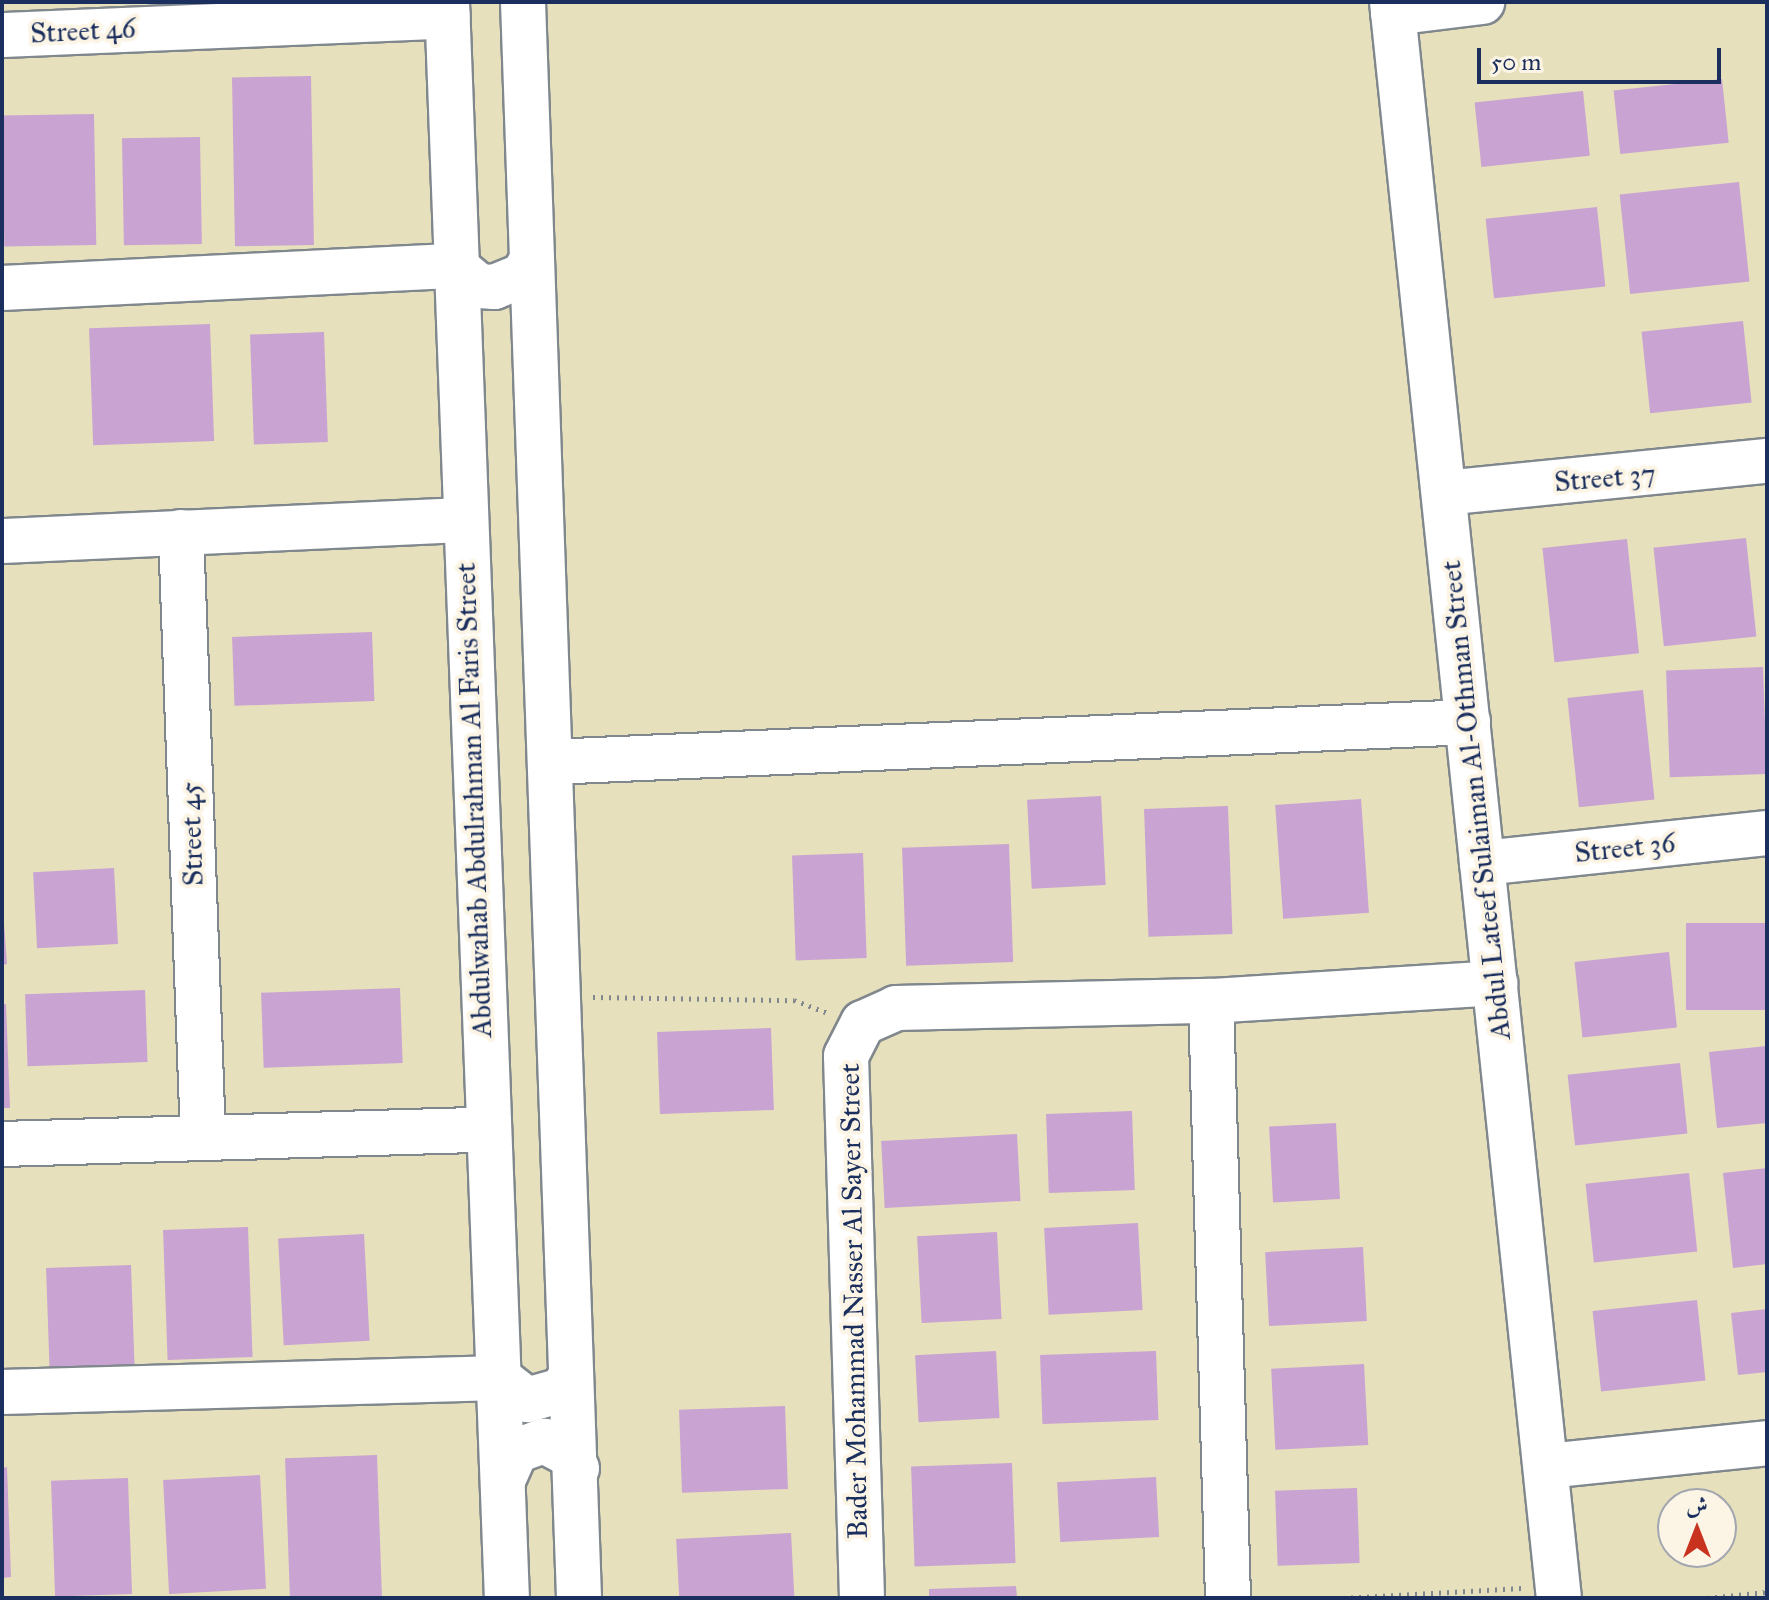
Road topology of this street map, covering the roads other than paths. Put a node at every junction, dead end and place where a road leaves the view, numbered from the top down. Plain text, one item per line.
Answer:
1 (523, 2) edge
2 (1482, 2) edge
3 (1393, 8) edge
4 (447, 9) edge
5 (164, 15) edge
6 (2, 35) edge
7 (531, 261) junction
8 (455, 266) junction
9 (2, 288) edge
10 (534, 335) junction
11 (458, 344) junction
12 (1767, 461) edge
13 (1444, 493) junction
14 (463, 520) junction
15 (181, 532) junction
16 (2, 541) edge
17 (1468, 722) junction
18 (550, 762) junction
19 (1767, 833) edge
20 (1482, 863) junction
21 (1495, 983) junction
22 (1211, 1001) junction
23 (486, 1130) junction
24 (203, 1137) junction
25 (2, 1144) edge
26 (571, 1375) junction
27 (499, 1378) junction
28 (2, 1392) edge
29 (1767, 1443) edge
30 (1546, 1466) junction
31 (577, 1468) junction
32 (504, 1478) junction
33 (1559, 1592) edge
34 (506, 1596) edge
35 (579, 1598) edge
36 (862, 1598) edge
37 (1228, 1598) edge

1 - 7 street
2 - 3 street
3 - 13 street, Abdul Lateef Sulaiman Al-Othman Street
4 - 5 street, Street 46
4 - 8 street, Abdulwahab Abdulrahman Al Faris Street
5 - 6 street, Street 46
7 - 8 street
7 - 10 street
8 - 9 street
8 - 11 street, Abdulwahab Abdulrahman Al Faris Street
10 - 11 street
10 - 18 street
11 - 14 street, Abdulwahab Abdulrahman Al Faris Street
12 - 13 street, Street 37
13 - 17 street, Abdul Lateef Sulaiman Al-Othman Street
14 - 15 street
14 - 23 street, Abdulwahab Abdulrahman Al Faris Street
15 - 16 street
15 - 24 street, Street 45
17 - 18 street
17 - 20 street, Abdul Lateef Sulaiman Al-Othman Street
18 - 26 street
19 - 20 street, Street 36
20 - 21 street, Abdul Lateef Sulaiman Al-Othman Street
21 - 22 street, Bader Mohammad Nasser Al Sayer Street
21 - 30 street, Abdul Lateef Sulaiman Al-Othman Street
22 - 36 street, Bader Mohammad Nasser Al Sayer Street
22 - 37 street
23 - 24 street
23 - 27 street, Abdulwahab Abdulrahman Al Faris Street
24 - 25 street
26 - 27 street
26 - 31 street
27 - 28 street
27 - 32 street, Abdulwahab Abdulrahman Al Faris Street
29 - 30 street
30 - 33 street, Abdul Lateef Sulaiman Al-Othman Street
31 - 32 street
31 - 35 street
32 - 34 street, Abdulwahab Abdulrahman Al Faris Street

